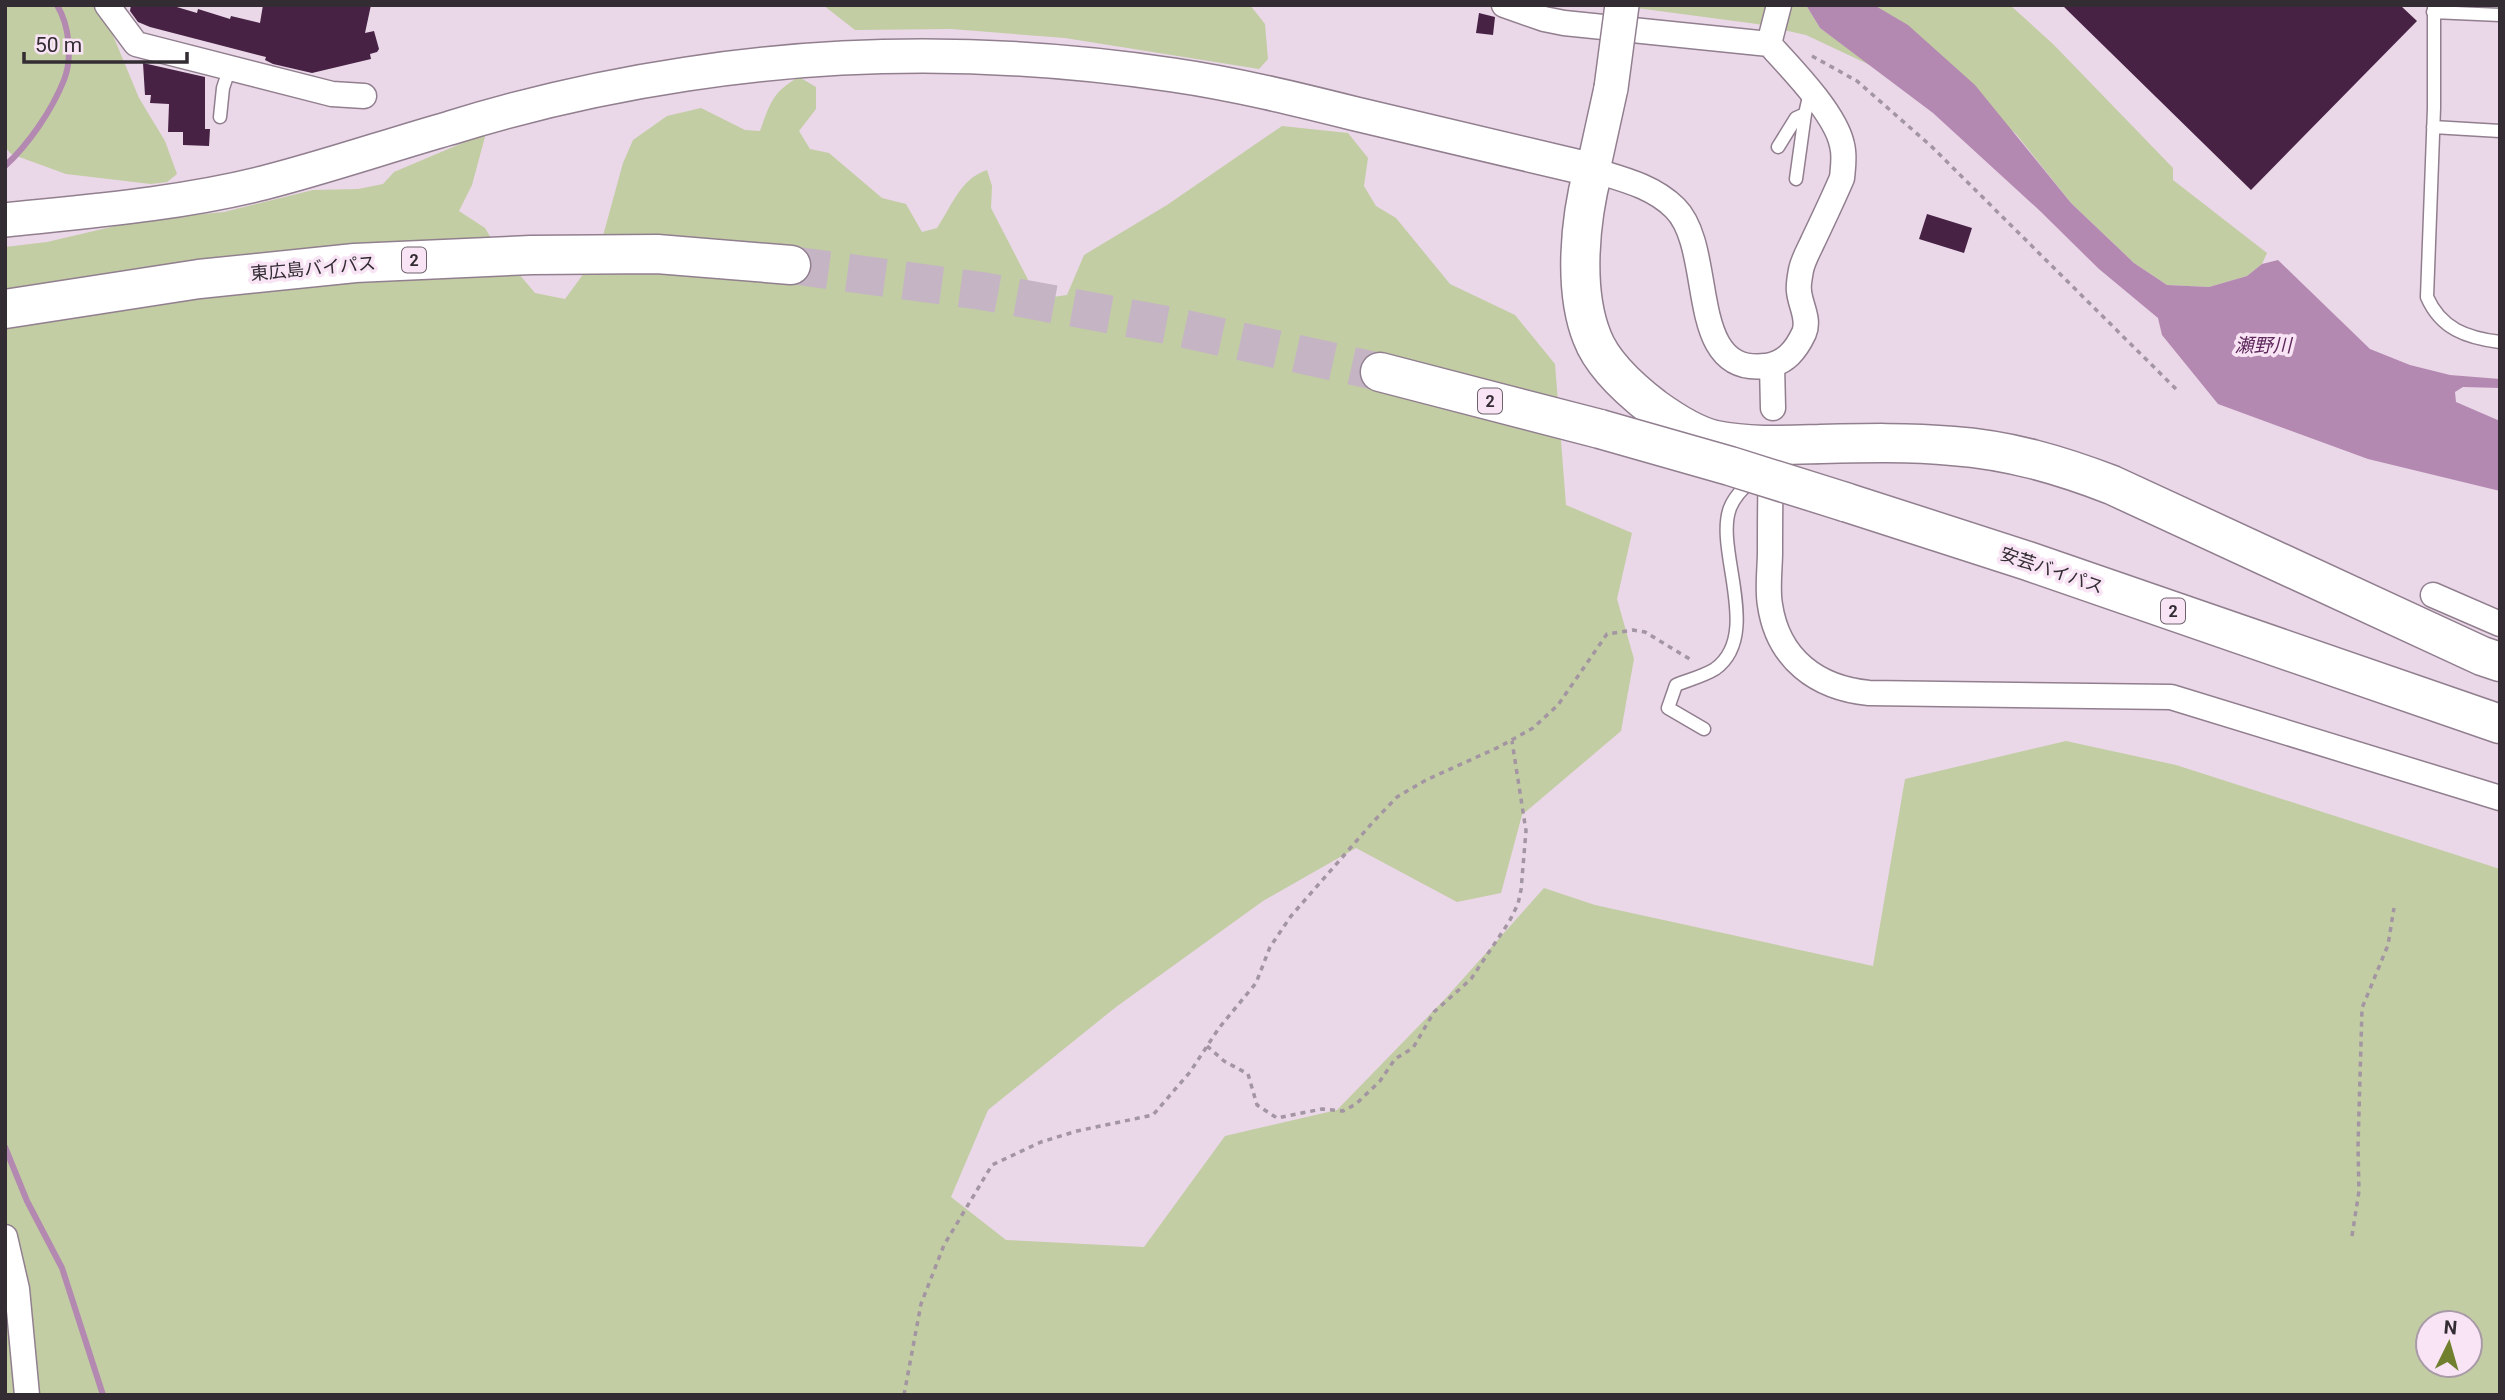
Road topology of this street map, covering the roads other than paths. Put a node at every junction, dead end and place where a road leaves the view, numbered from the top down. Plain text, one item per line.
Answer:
1 (107, 5) edge
2 (1504, 5) edge
3 (1622, 5) edge
4 (1779, 5) edge
5 (2434, 9) edge
6 (2500, 15) edge
7 (1770, 38) junction
8 (230, 67) junction
9 (364, 96) dead end
10 (1807, 103) junction
11 (220, 117) dead end
12 (2433, 127) junction
13 (2500, 131) edge
14 (1778, 147) dead end
15 (1593, 170) junction
16 (1796, 179) dead end
17 (5, 220) edge
18 (792, 265) tunnel mouth
19 (22, 306) edge
20 (2500, 342) edge
21 (1772, 365) junction
22 (1380, 372) tunnel mouth
23 (1773, 408) dead end
24 (1771, 459) joint
25 (2433, 595) dead end
26 (2500, 624) edge
27 (2500, 645) edge
28 (2500, 662) edge
29 (2500, 724) edge
30 (1704, 729) dead end
31 (2500, 798) edge
32 (5, 1237) edge
33 (27, 1395) edge

1 - 8 street
2 - 7 street
3 - 15 street, bridge
4 - 7 street
5 - 6 lane
5 - 12 lane
7 - 10 street
8 - 9 street
8 - 11 lane
10 - 14 lane
10 - 16 lane
10 - 21 street
12 - 13 lane
12 - 20 lane
15 - 17 street
15 - 21 street
15 - 27 highway
15 - 28 highway
18 - 19 highway, 東広島バイパス / 2
21 - 23 street
22 - 29 highway, 安芸バイパス / 2, bridge
24 - 30 lane
24 - 31 street
25 - 26 street
32 - 33 street

